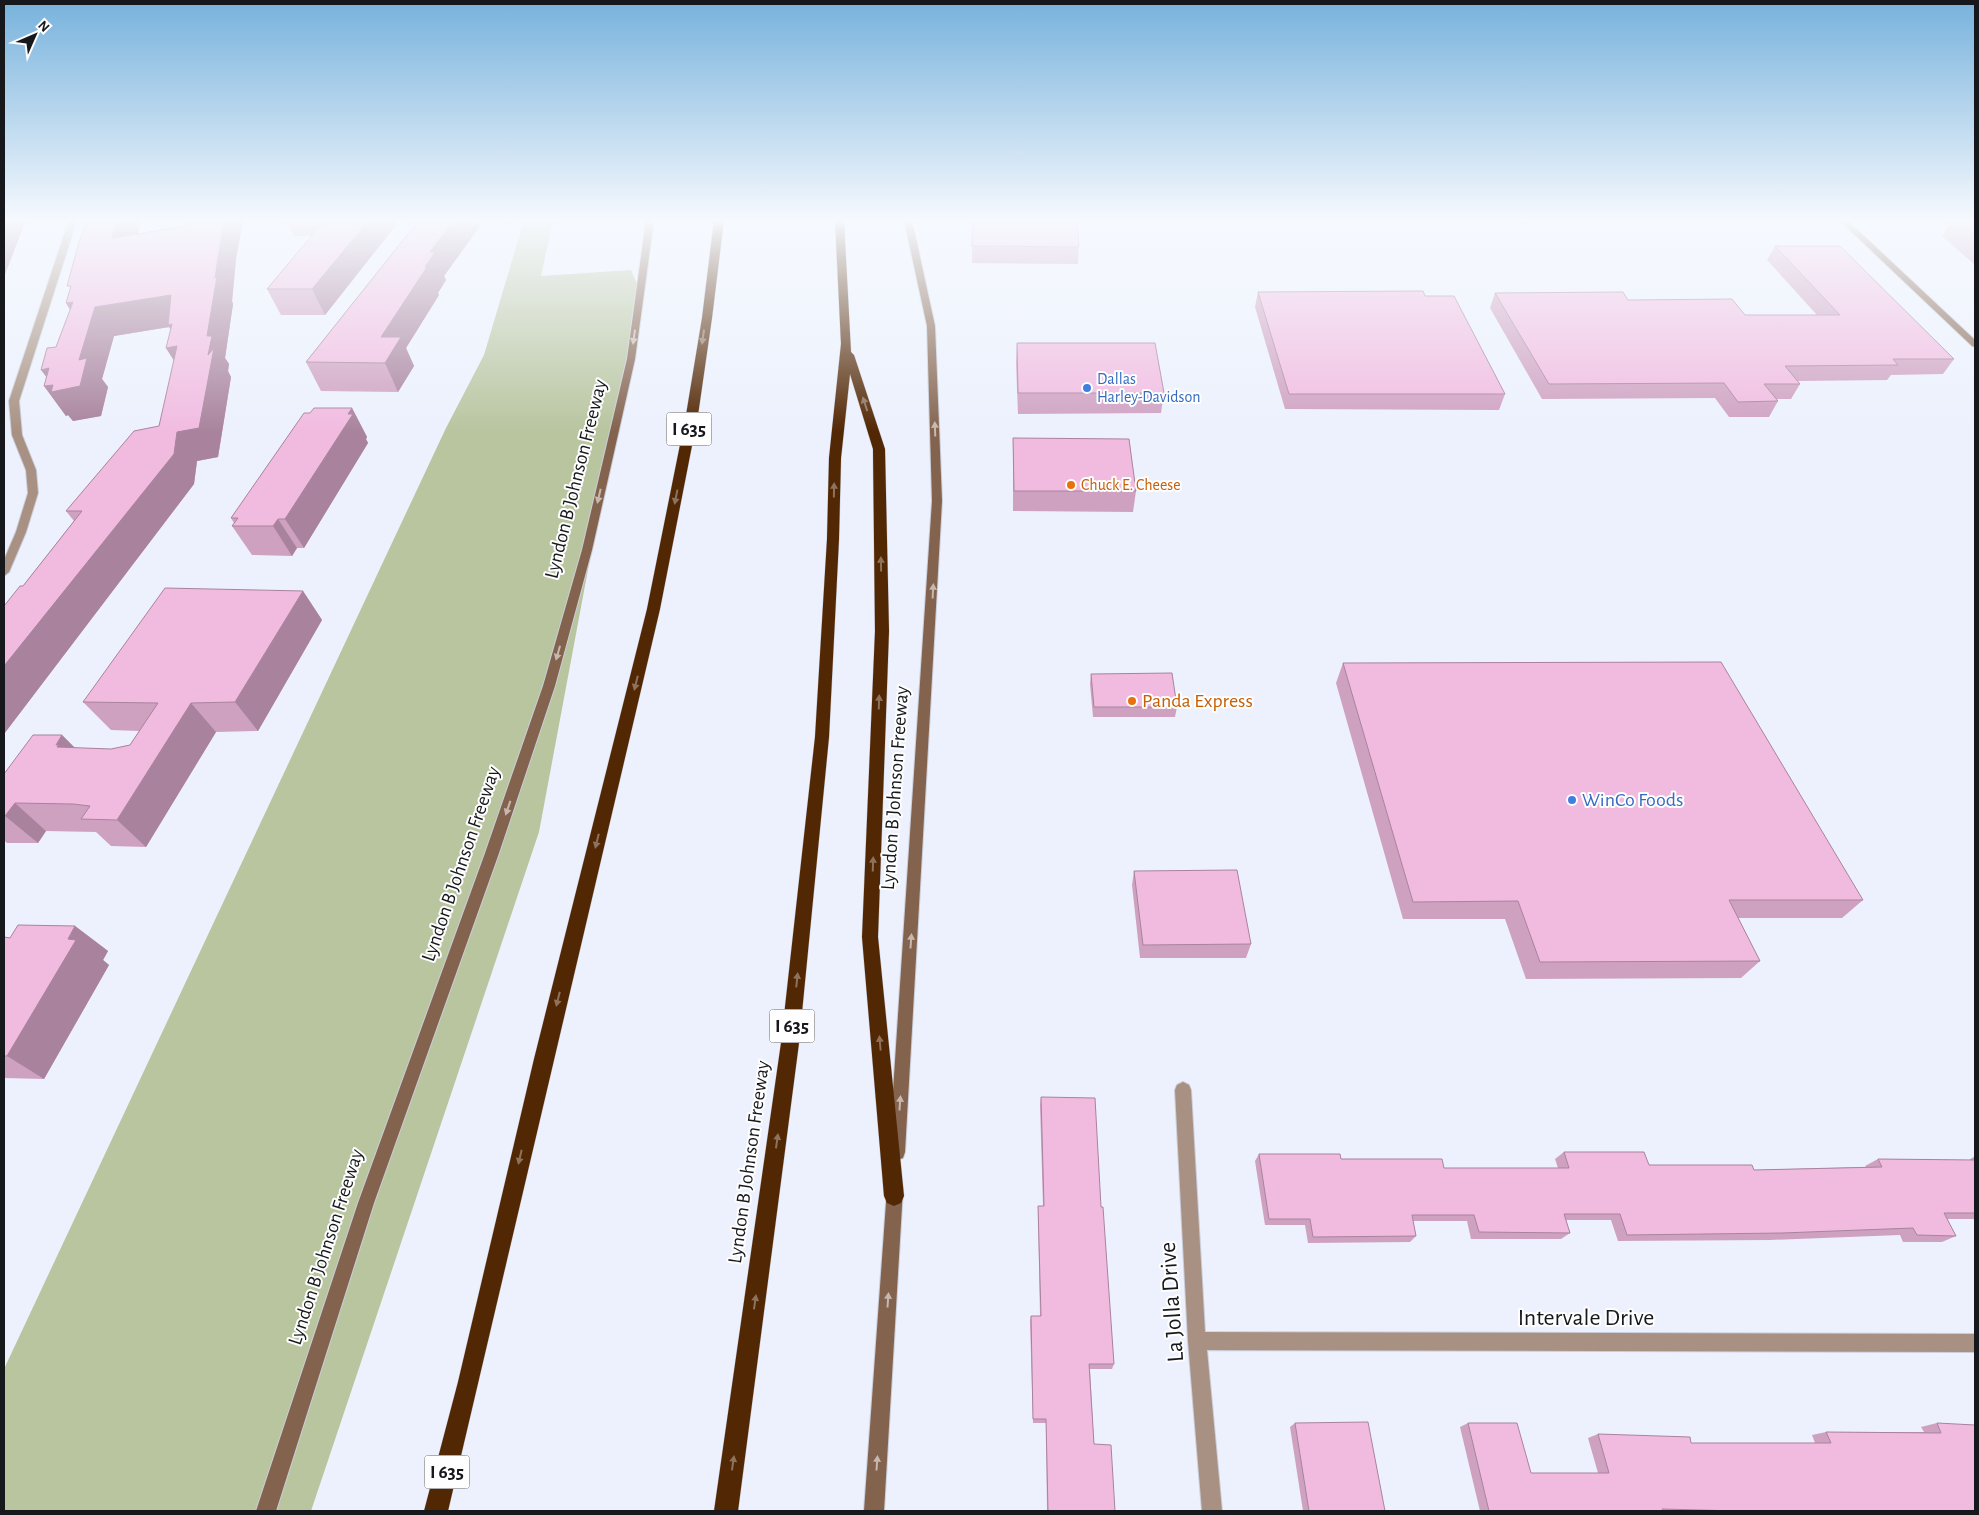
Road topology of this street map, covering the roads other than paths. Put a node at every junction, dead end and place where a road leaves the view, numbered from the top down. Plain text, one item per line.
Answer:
1 (49, 291) edge
2 (640, 291) edge
3 (709, 291) edge
4 (843, 291) edge
5 (923, 291) edge
6 (1918, 291) edge
7 (846, 344) junction
8 (1975, 344) edge
9 (4, 572) edge
10 (1184, 1090) dead end
11 (894, 1196) junction
12 (1197, 1341) junction
13 (1975, 1343) edge
14 (266, 1511) edge
15 (436, 1511) edge
16 (726, 1511) edge
17 (874, 1511) edge
18 (1212, 1511) edge

1 - 9 street
2 -> 14 main road, Lyndon B Johnson Freeway
3 -> 15 highway, I 635
4 - 7 highway, Lyndon B Johnson Freeway / I 635
11 -> 5 main road, Lyndon B Johnson Freeway
6 - 8 main road
11 -> 7 highway
16 -> 7 highway, Lyndon B Johnson Freeway / I 635
10 - 12 street, La Jolla Drive
17 -> 11 main road, Lyndon B Johnson Freeway
12 - 13 street, Intervale Drive
12 - 18 street, La Jolla Drive

